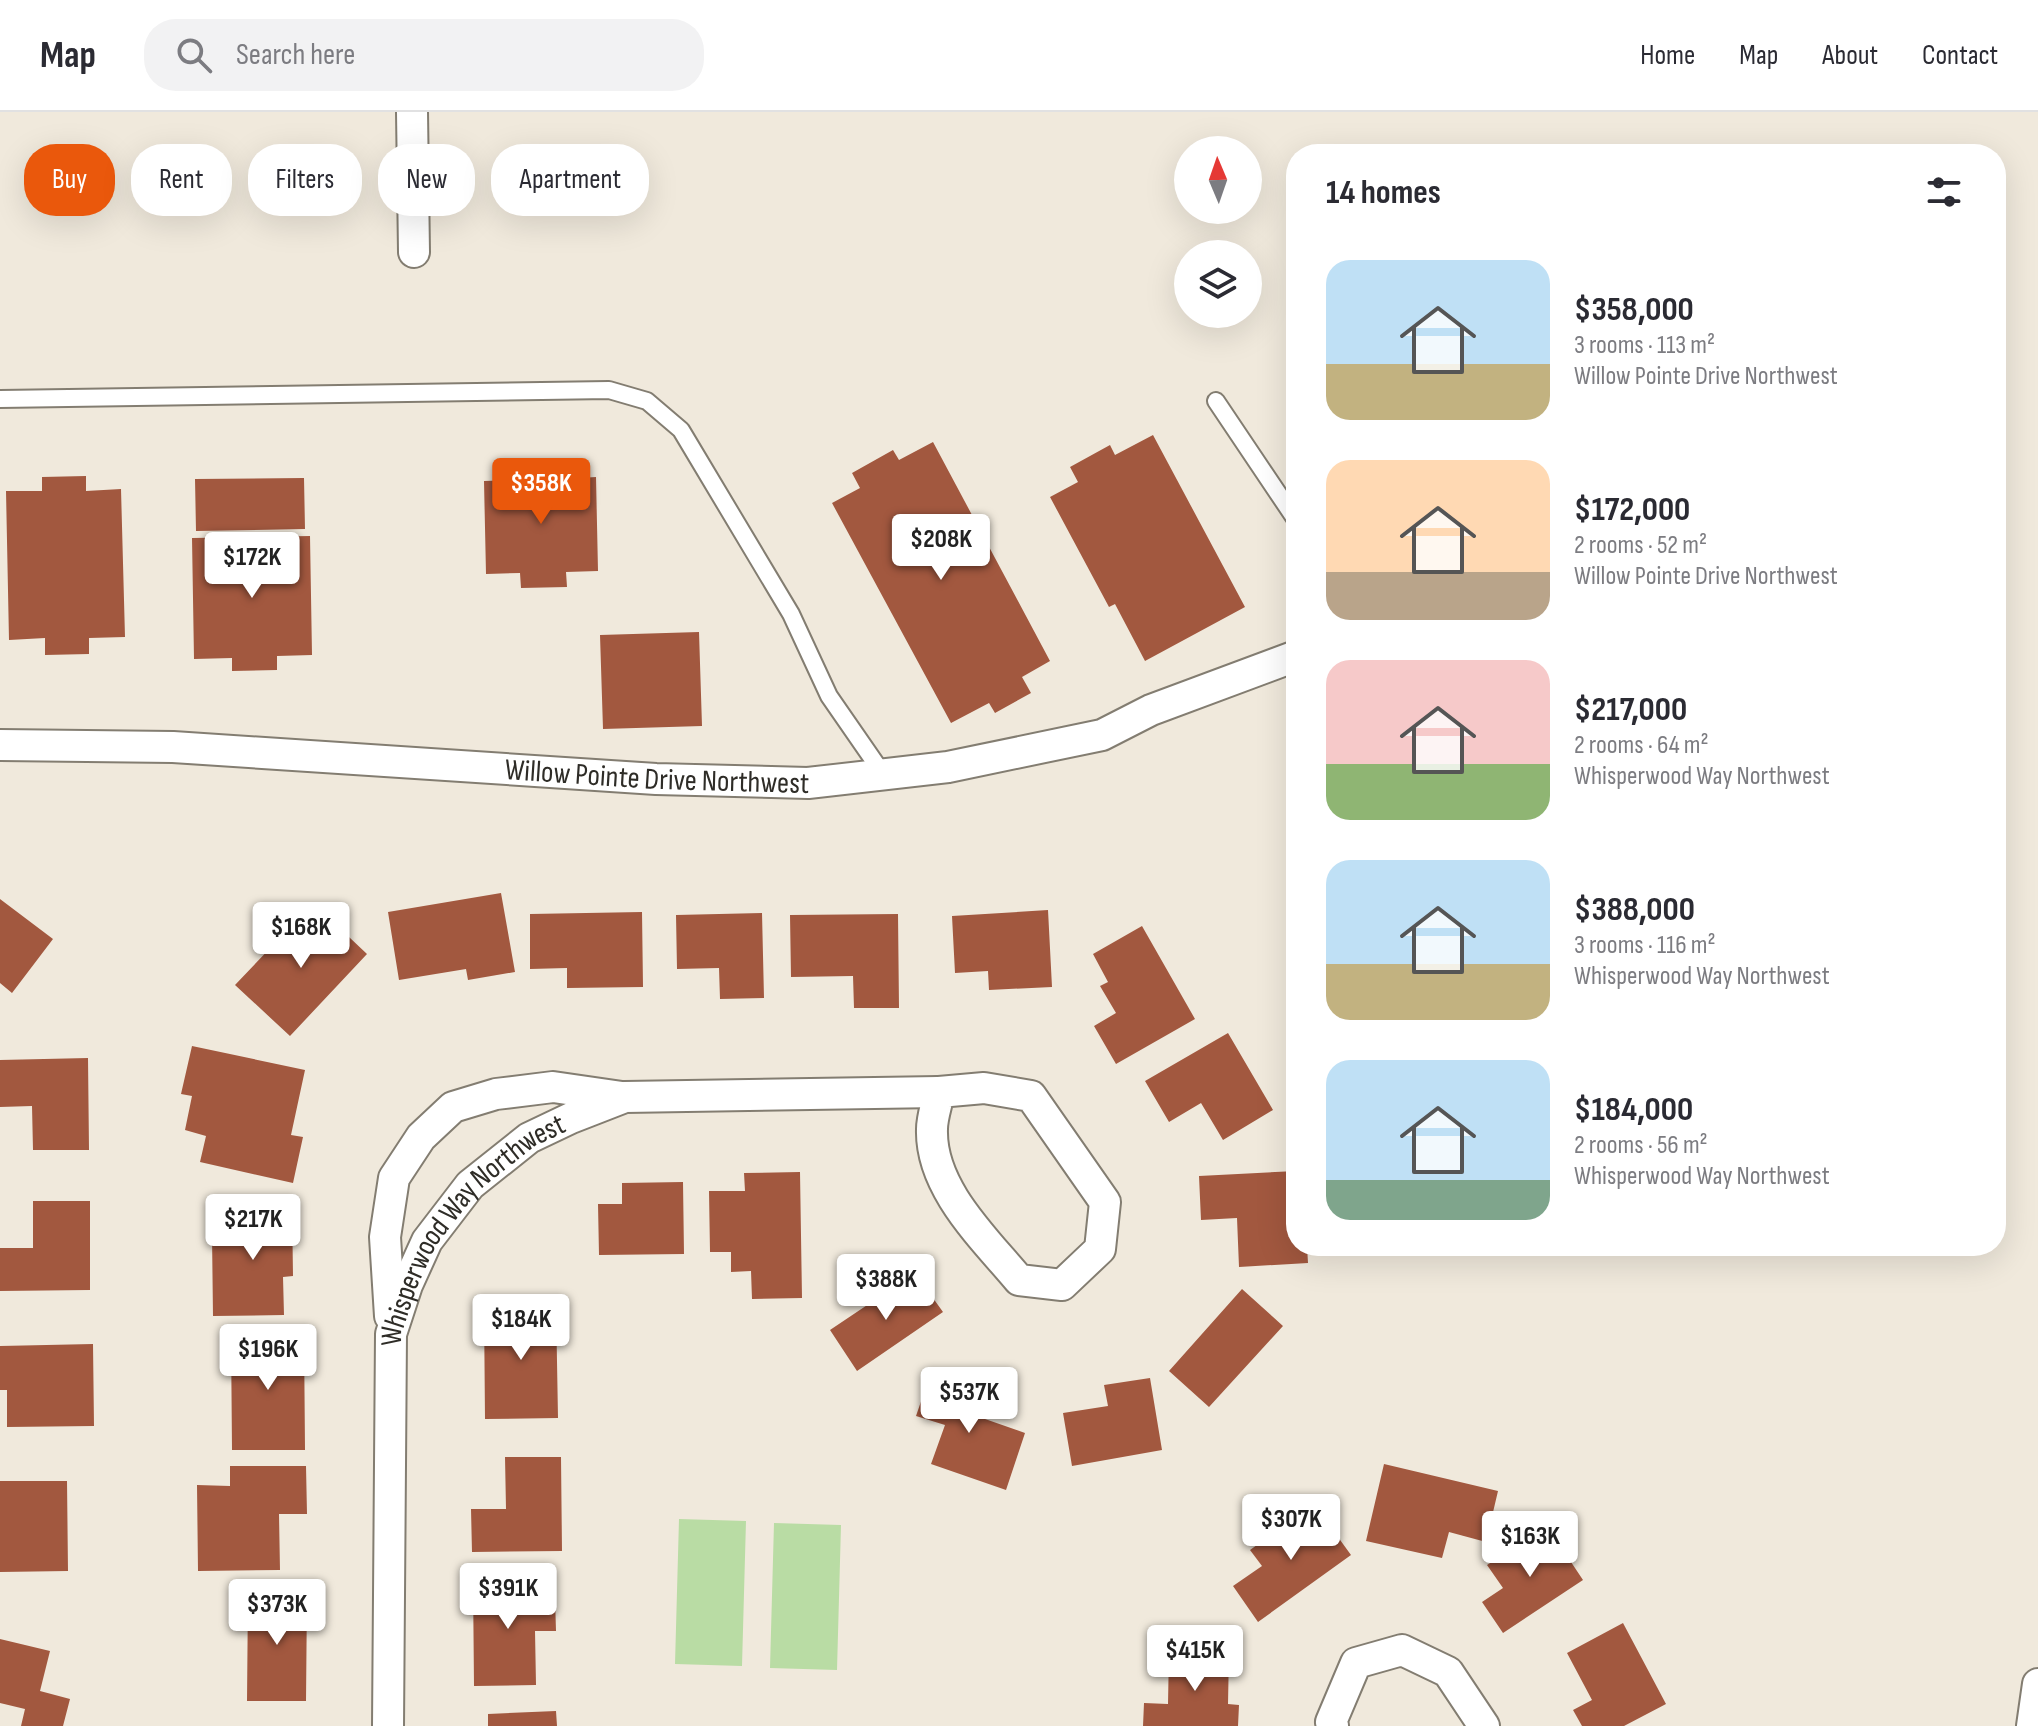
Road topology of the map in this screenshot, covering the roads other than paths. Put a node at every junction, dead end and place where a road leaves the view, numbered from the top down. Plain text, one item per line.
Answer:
1 (412, 112) edge
2 (414, 252) dead end
3 (0, 399) edge
4 (1216, 401) dead end
5 (1286, 505) edge
6 (1286, 660) edge
7 (0, 745) edge
8 (883, 774) junction
9 (939, 1092) junction
10 (625, 1097) junction
11 (391, 1334) junction
12 (2038, 1684) edge
13 (388, 1726) edge
14 (1333, 1726) edge
15 (1484, 1726) edge
16 (2032, 1726) edge

1 - 2 street
3 - 8 lane
4 - 5 lane
6 - 8 street, Willow Pointe Drive Northwest
7 - 8 street, Willow Pointe Drive Northwest
9 - 9 street, Whisperwood Way Northwest
9 - 10 street, Whisperwood Way Northwest
10 - 11 street, Whisperwood Way Northwest
10 - 11 street
11 - 13 street, Whisperwood Way Northwest
12 - 16 street
14 - 15 street

